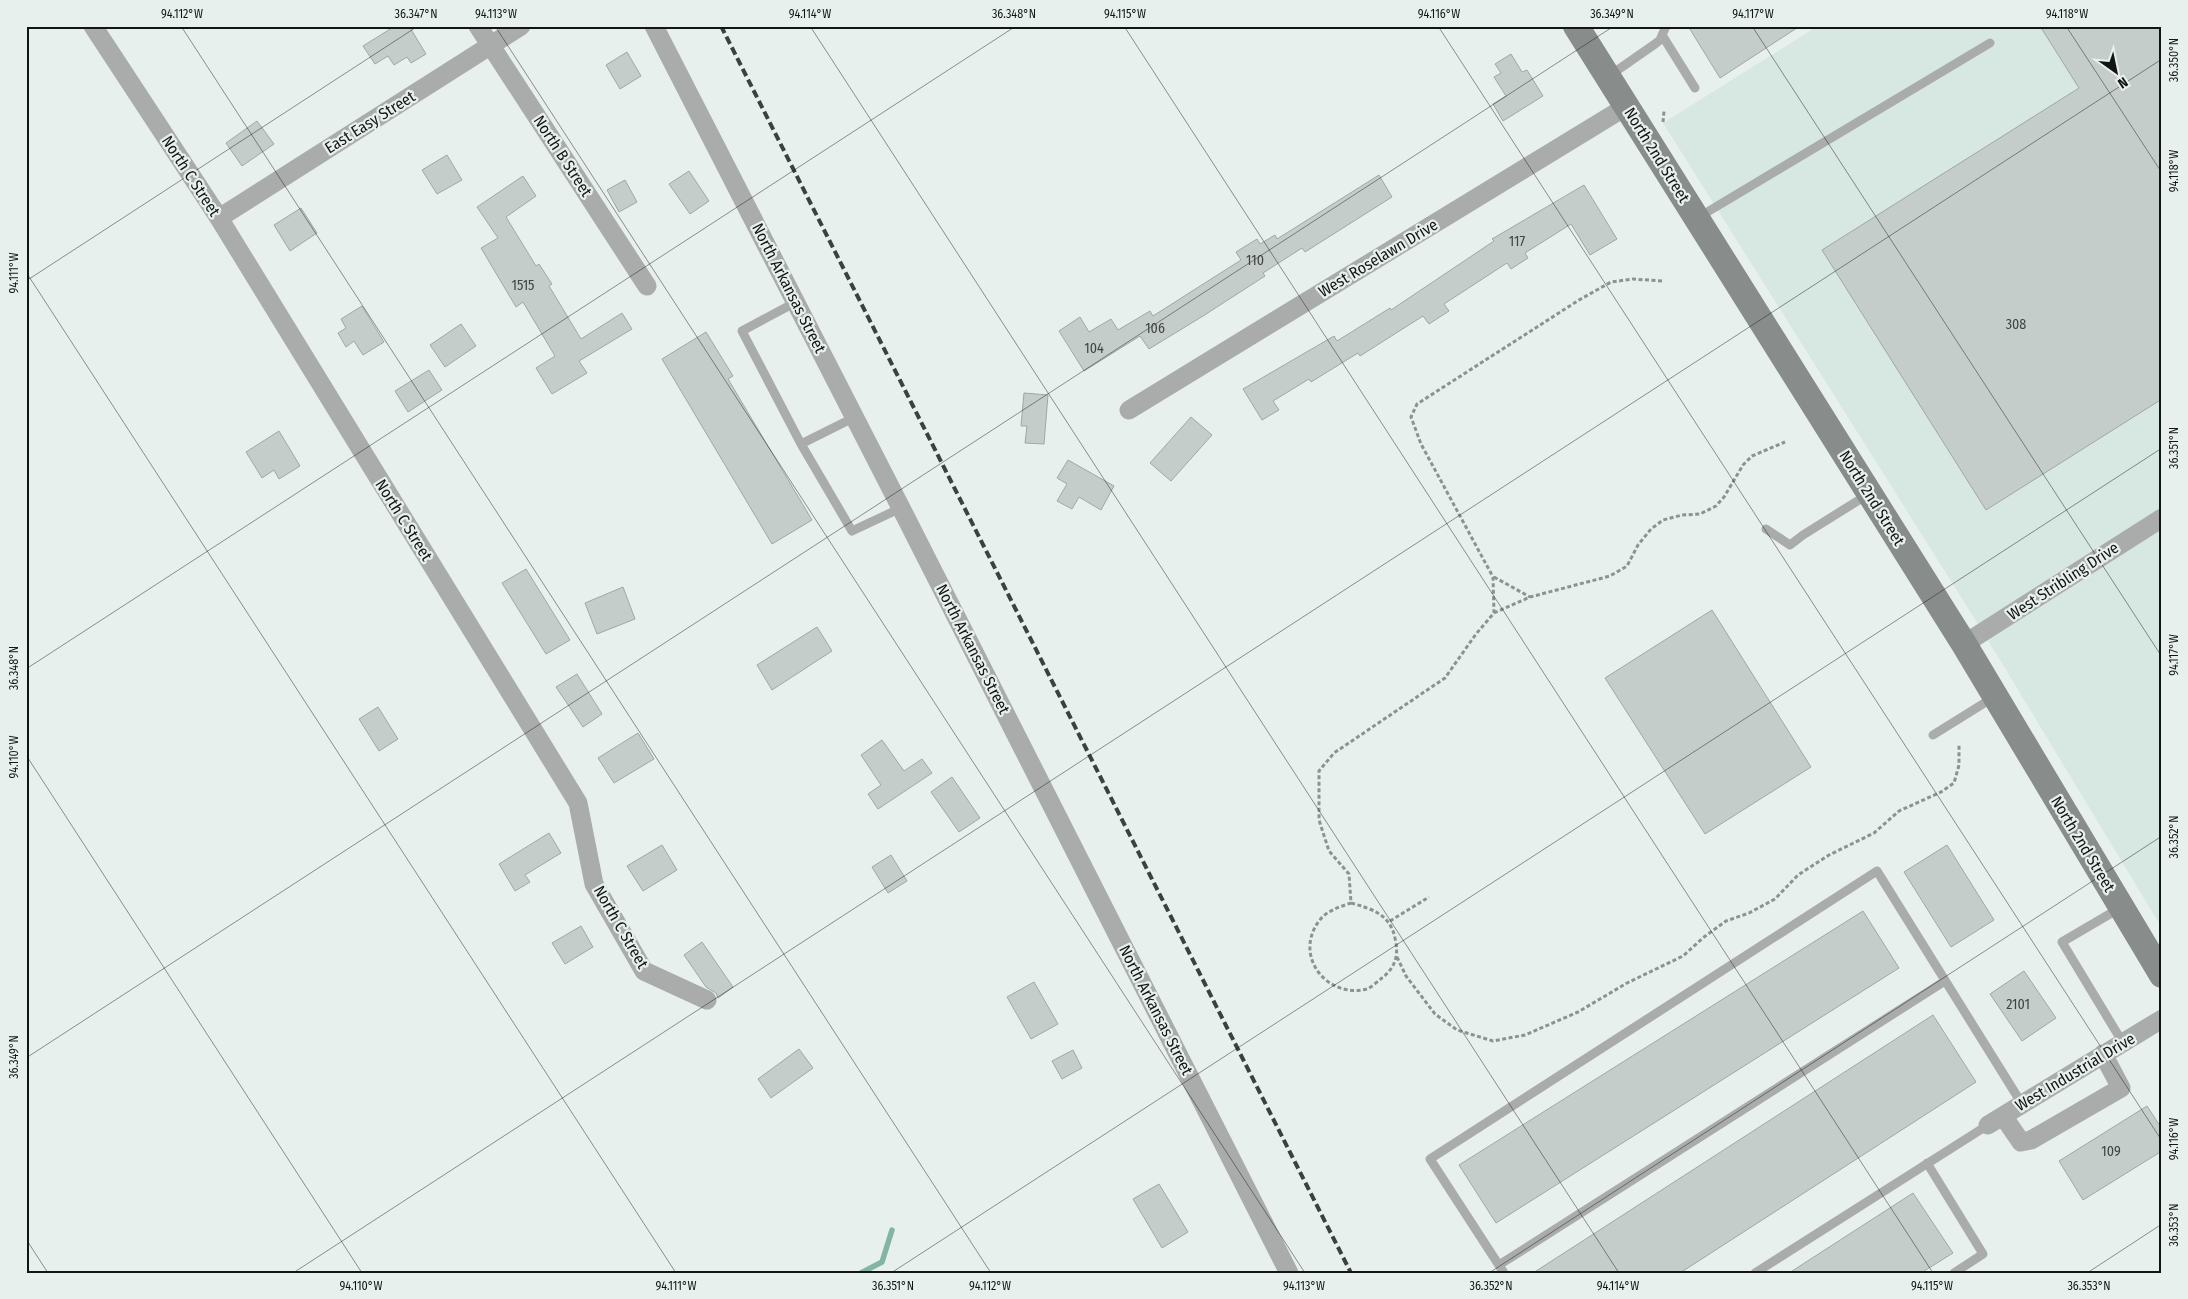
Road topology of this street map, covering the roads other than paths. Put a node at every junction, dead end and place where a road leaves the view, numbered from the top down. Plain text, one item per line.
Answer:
1 (93, 26) edge
2 (478, 26) edge
3 (521, 26) edge
4 (654, 26) edge
5 (1576, 26) edge
6 (1664, 30) edge
7 (1990, 43) dead end
8 (491, 46) junction
9 (1608, 76) junction
10 (1695, 88) dead end
11 (1627, 106) junction
12 (219, 218) junction
13 (1697, 218) junction
14 (647, 286) dead end
15 (796, 302) junction
16 (1129, 410) dead end
17 (855, 417) junction
18 (801, 444) junction
19 (1869, 493) junction
20 (901, 508) junction
21 (2162, 518) edge
22 (1766, 529) dead end
23 (1964, 644) junction
24 (1995, 696) junction
25 (1933, 735) dead end
26 (2121, 907) junction
27 (2162, 975) edge
28 (1945, 981) junction
29 (707, 1000) dead end
30 (2162, 1019) edge
31 (2123, 1043) junction
32 (2103, 1054) junction
33 (2022, 1104) junction
34 (1996, 1120) junction
35 (1928, 1163) junction
36 (1501, 1269) edge
37 (1289, 1273) edge
38 (1755, 1273) edge
39 (1954, 1273) edge

1 - 12 street, North C Street
2 - 8 street, North B Street
3 - 8 street, East Easy Street
4 - 15 street, North Arkansas Street
5 - 9 main road, North 2nd Street
6 - 9 lane
6 - 10 lane
7 - 13 lane
8 - 12 street, East Easy Street
8 - 14 street, North B Street
9 - 11 main road, North 2nd Street
11 - 13 main road, North 2nd Street
11 - 16 street, West Roselawn Drive
12 - 29 street, North C Street
13 - 19 main road, North 2nd Street
15 - 17 street, North Arkansas Street
15 - 18 lane
17 - 18 lane
17 - 20 street, North Arkansas Street
18 - 20 lane
19 - 22 lane
19 - 23 main road, North 2nd Street
20 - 37 street, North Arkansas Street
21 - 23 street, West Stribling Drive
23 - 24 main road, North 2nd Street
24 - 25 lane
24 - 26 main road, North 2nd Street
26 - 27 main road, North 2nd Street
26 - 31 lane
28 - 33 lane
28 - 36 lane
28 - 36 lane
30 - 31 street, West Industrial Drive
31 - 32 street, West Industrial Drive
32 - 33 street, West Industrial Drive
32 - 34 street
33 - 34 street, West Industrial Drive
34 - 35 lane
35 - 38 lane
35 - 39 lane

